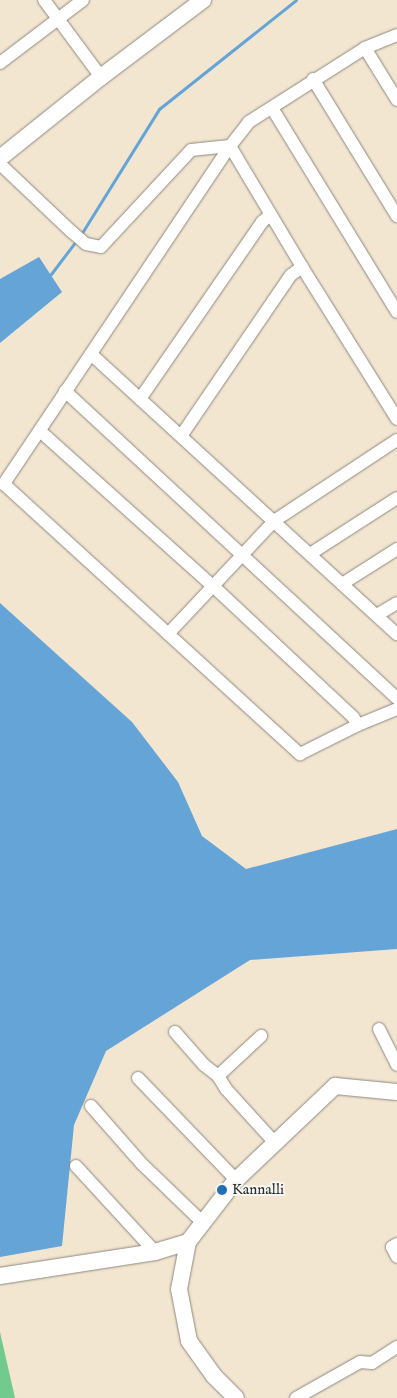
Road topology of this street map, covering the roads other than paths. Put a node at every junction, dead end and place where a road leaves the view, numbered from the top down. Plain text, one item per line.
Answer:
1 (44, 0) edge
2 (83, 0) edge
3 (202, 0) edge
4 (58, 19) junction
5 (397, 35) edge
6 (365, 48) junction
7 (0, 62) edge
8 (101, 77) junction
9 (313, 79) junction
10 (397, 100) edge
11 (272, 108) junction
12 (230, 146) junction
13 (0, 158) edge
14 (0, 164) edge
15 (270, 215) junction
16 (397, 216) edge
17 (302, 267) junction
18 (397, 312) edge
19 (91, 354) junction
20 (65, 391) junction
21 (140, 399) junction
22 (397, 419) edge
23 (40, 431) junction
24 (180, 436) junction
25 (397, 440) edge
26 (397, 498) edge
27 (274, 521) junction
28 (397, 549) edge
29 (310, 554) junction
30 (242, 555) junction
31 (342, 584) junction
32 (212, 586) junction
33 (397, 603) edge
34 (377, 616) junction
35 (168, 634) junction
36 (397, 634) edge
37 (397, 698) edge
38 (397, 709) edge
39 (358, 725) junction
40 (379, 1029) dead end
41 (175, 1032) dead end
42 (261, 1036) dead end
43 (397, 1065) edge
44 (218, 1076) junction
45 (138, 1078) dead end
46 (397, 1092) edge
47 (91, 1106) dead end
48 (275, 1143) junction
49 (76, 1166) dead end
50 (236, 1180) junction
51 (202, 1222) junction
52 (188, 1242) junction
53 (397, 1244) edge
54 (155, 1252) junction
55 (397, 1257) edge
56 (0, 1276) edge
57 (397, 1347) edge
58 (236, 1398) edge
59 (296, 1398) edge

1 - 4 street
2 - 4 street
3 - 8 street
4 - 7 street
4 - 8 street
5 - 6 street
6 - 9 street
6 - 10 street
8 - 13 street
9 - 11 street
9 - 16 street
11 - 12 street
11 - 18 street
12 - 14 street
12 - 15 street
12 - 19 street
15 - 17 street
15 - 21 street
17 - 22 street
17 - 24 street
19 - 20 street
19 - 21 street
20 - 23 street
20 - 30 street
21 - 24 street
23 - 32 street
23 - 35 street
24 - 27 street
25 - 27 street
26 - 29 street
27 - 29 street
27 - 30 street
28 - 31 street
29 - 31 street
30 - 32 street
30 - 37 street
31 - 34 street
32 - 35 street
32 - 39 street
33 - 34 street
34 - 36 street
35 - 39 street
38 - 39 street
40 - 43 street
41 - 44 street
42 - 44 street
44 - 48 street
45 - 50 street
46 - 48 street
47 - 51 street
48 - 50 street
49 - 54 street
50 - 51 street
51 - 52 street
52 - 54 street
52 - 58 street
53 - 55 street
54 - 56 street
57 - 59 street

